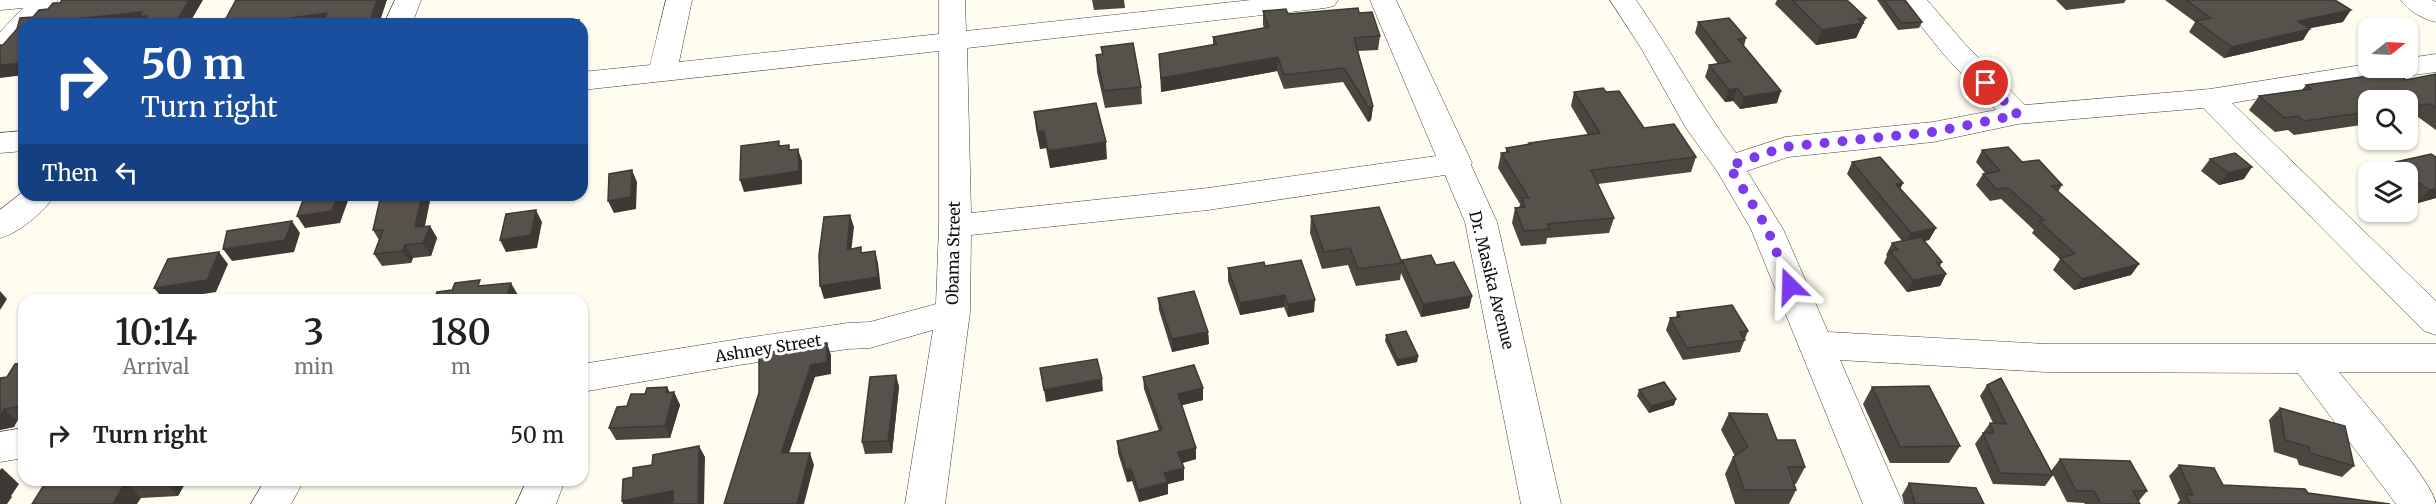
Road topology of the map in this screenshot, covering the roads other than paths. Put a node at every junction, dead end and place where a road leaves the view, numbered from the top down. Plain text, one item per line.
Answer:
1 (23, 0) edge
2 (45, 0) edge
3 (408, 0) edge
4 (679, 0) edge
5 (952, 0) edge
6 (1325, 0) edge
7 (1383, 0) edge
8 (1623, 0) edge
9 (1913, 0) edge
10 (2414, 0) edge
11 (0, 2) edge
12 (2436, 14) edge
13 (28, 18) edge
14 (400, 18) edge
15 (18, 29) edge
16 (952, 41) junction
17 (0, 49) edge
18 (2436, 63) edge
19 (2418, 65) edge
20 (663, 72) junction
21 (2358, 74) edge
22 (588, 80) edge
23 (2210, 99) junction
24 (2018, 115) junction
25 (18, 142) edge
26 (0, 143) edge
27 (1456, 163) junction
28 (1729, 166) junction
29 (32, 201) edge
30 (955, 226) junction
31 (0, 227) edge
32 (953, 312) junction
33 (2436, 322) edge
34 (1814, 344) junction
35 (2307, 358) junction
36 (2436, 358) edge
37 (588, 382) edge
38 (18, 444) edge
39 (0, 447) edge
40 (282, 486) edge
41 (544, 486) edge
42 (271, 504) edge
43 (536, 504) edge
44 (925, 504) edge
45 (1541, 504) edge
46 (1883, 504) edge
47 (2418, 504) edge

1 - 11 street
2 - 13 street
3 - 14 street
4 - 20 street
5 - 16 street, Obama Street
6 - 16 street
7 - 27 street, Dr. Masika Avenue
8 - 28 street
9 - 24 street
10 - 12 street
15 - 17 street
16 - 20 street
16 - 30 street, Obama Street
18 - 19 street
20 - 22 street
21 - 23 street
23 - 24 street
23 - 33 street
24 - 28 street
25 - 26 street
27 - 30 street
27 - 45 street, Dr. Masika Avenue
28 - 34 street
29 - 31 street
30 - 32 street, Obama Street
32 - 37 street, Ashney Street
32 - 44 street, Obama Street
34 - 35 street
34 - 46 street
35 - 36 street
35 - 47 street
38 - 39 street
40 - 42 street
41 - 43 street

